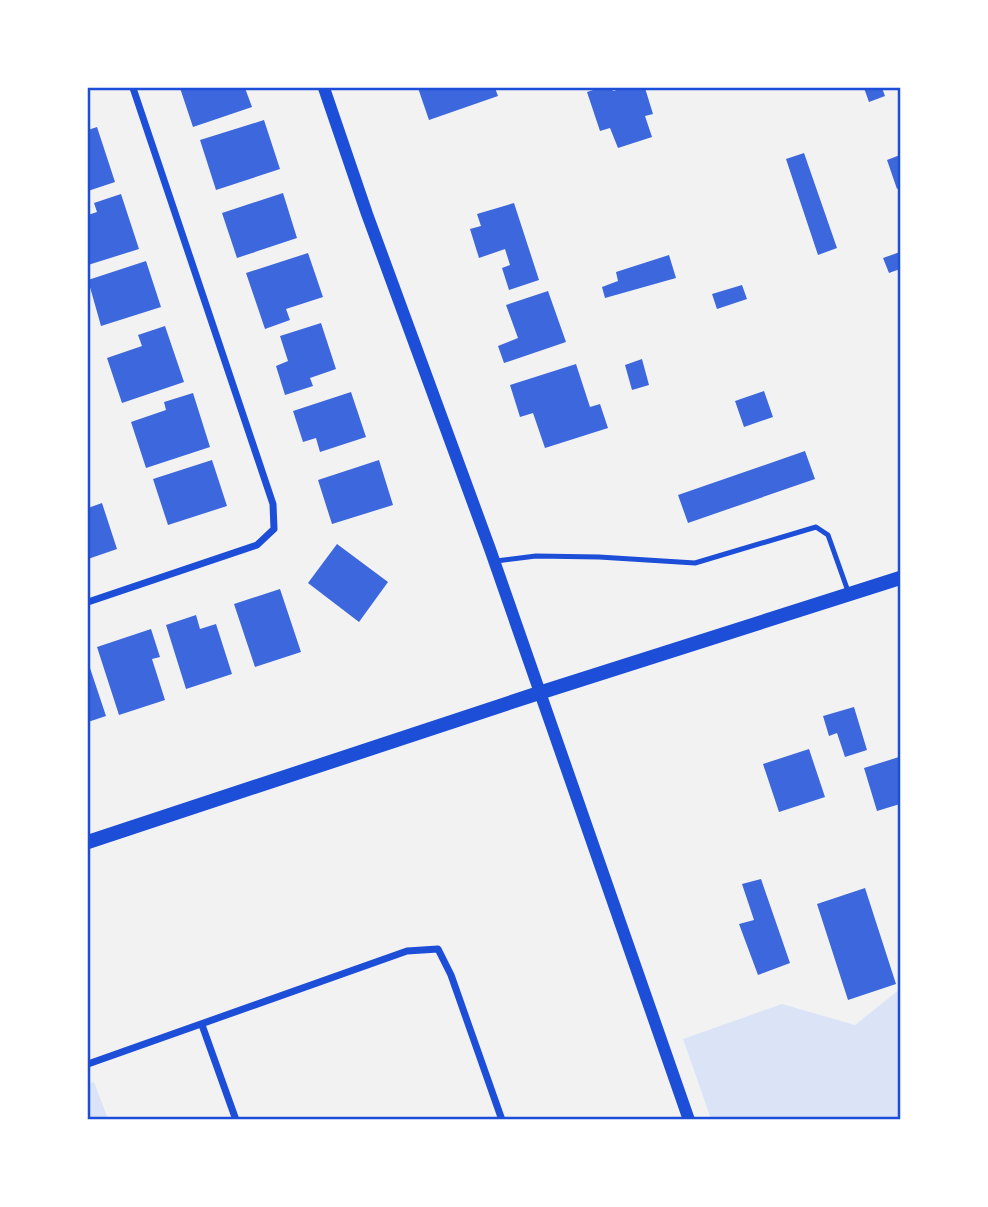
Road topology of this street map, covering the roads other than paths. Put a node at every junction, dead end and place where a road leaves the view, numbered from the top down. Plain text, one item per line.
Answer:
1 (133, 88) edge
2 (324, 88) edge
3 (494, 562) junction
4 (901, 578) edge
5 (849, 594) junction
6 (88, 602) edge
7 (539, 693) junction
8 (88, 842) edge
9 (202, 1025) junction
10 (88, 1064) edge
11 (236, 1119) edge
12 (502, 1119) edge
13 (689, 1119) edge

1 - 6 street
2 - 3 street
3 - 5 lane
3 - 7 street
4 - 5 main road
5 - 7 main road
7 - 8 main road
7 - 13 street
9 - 10 street
9 - 11 street
9 - 12 street

